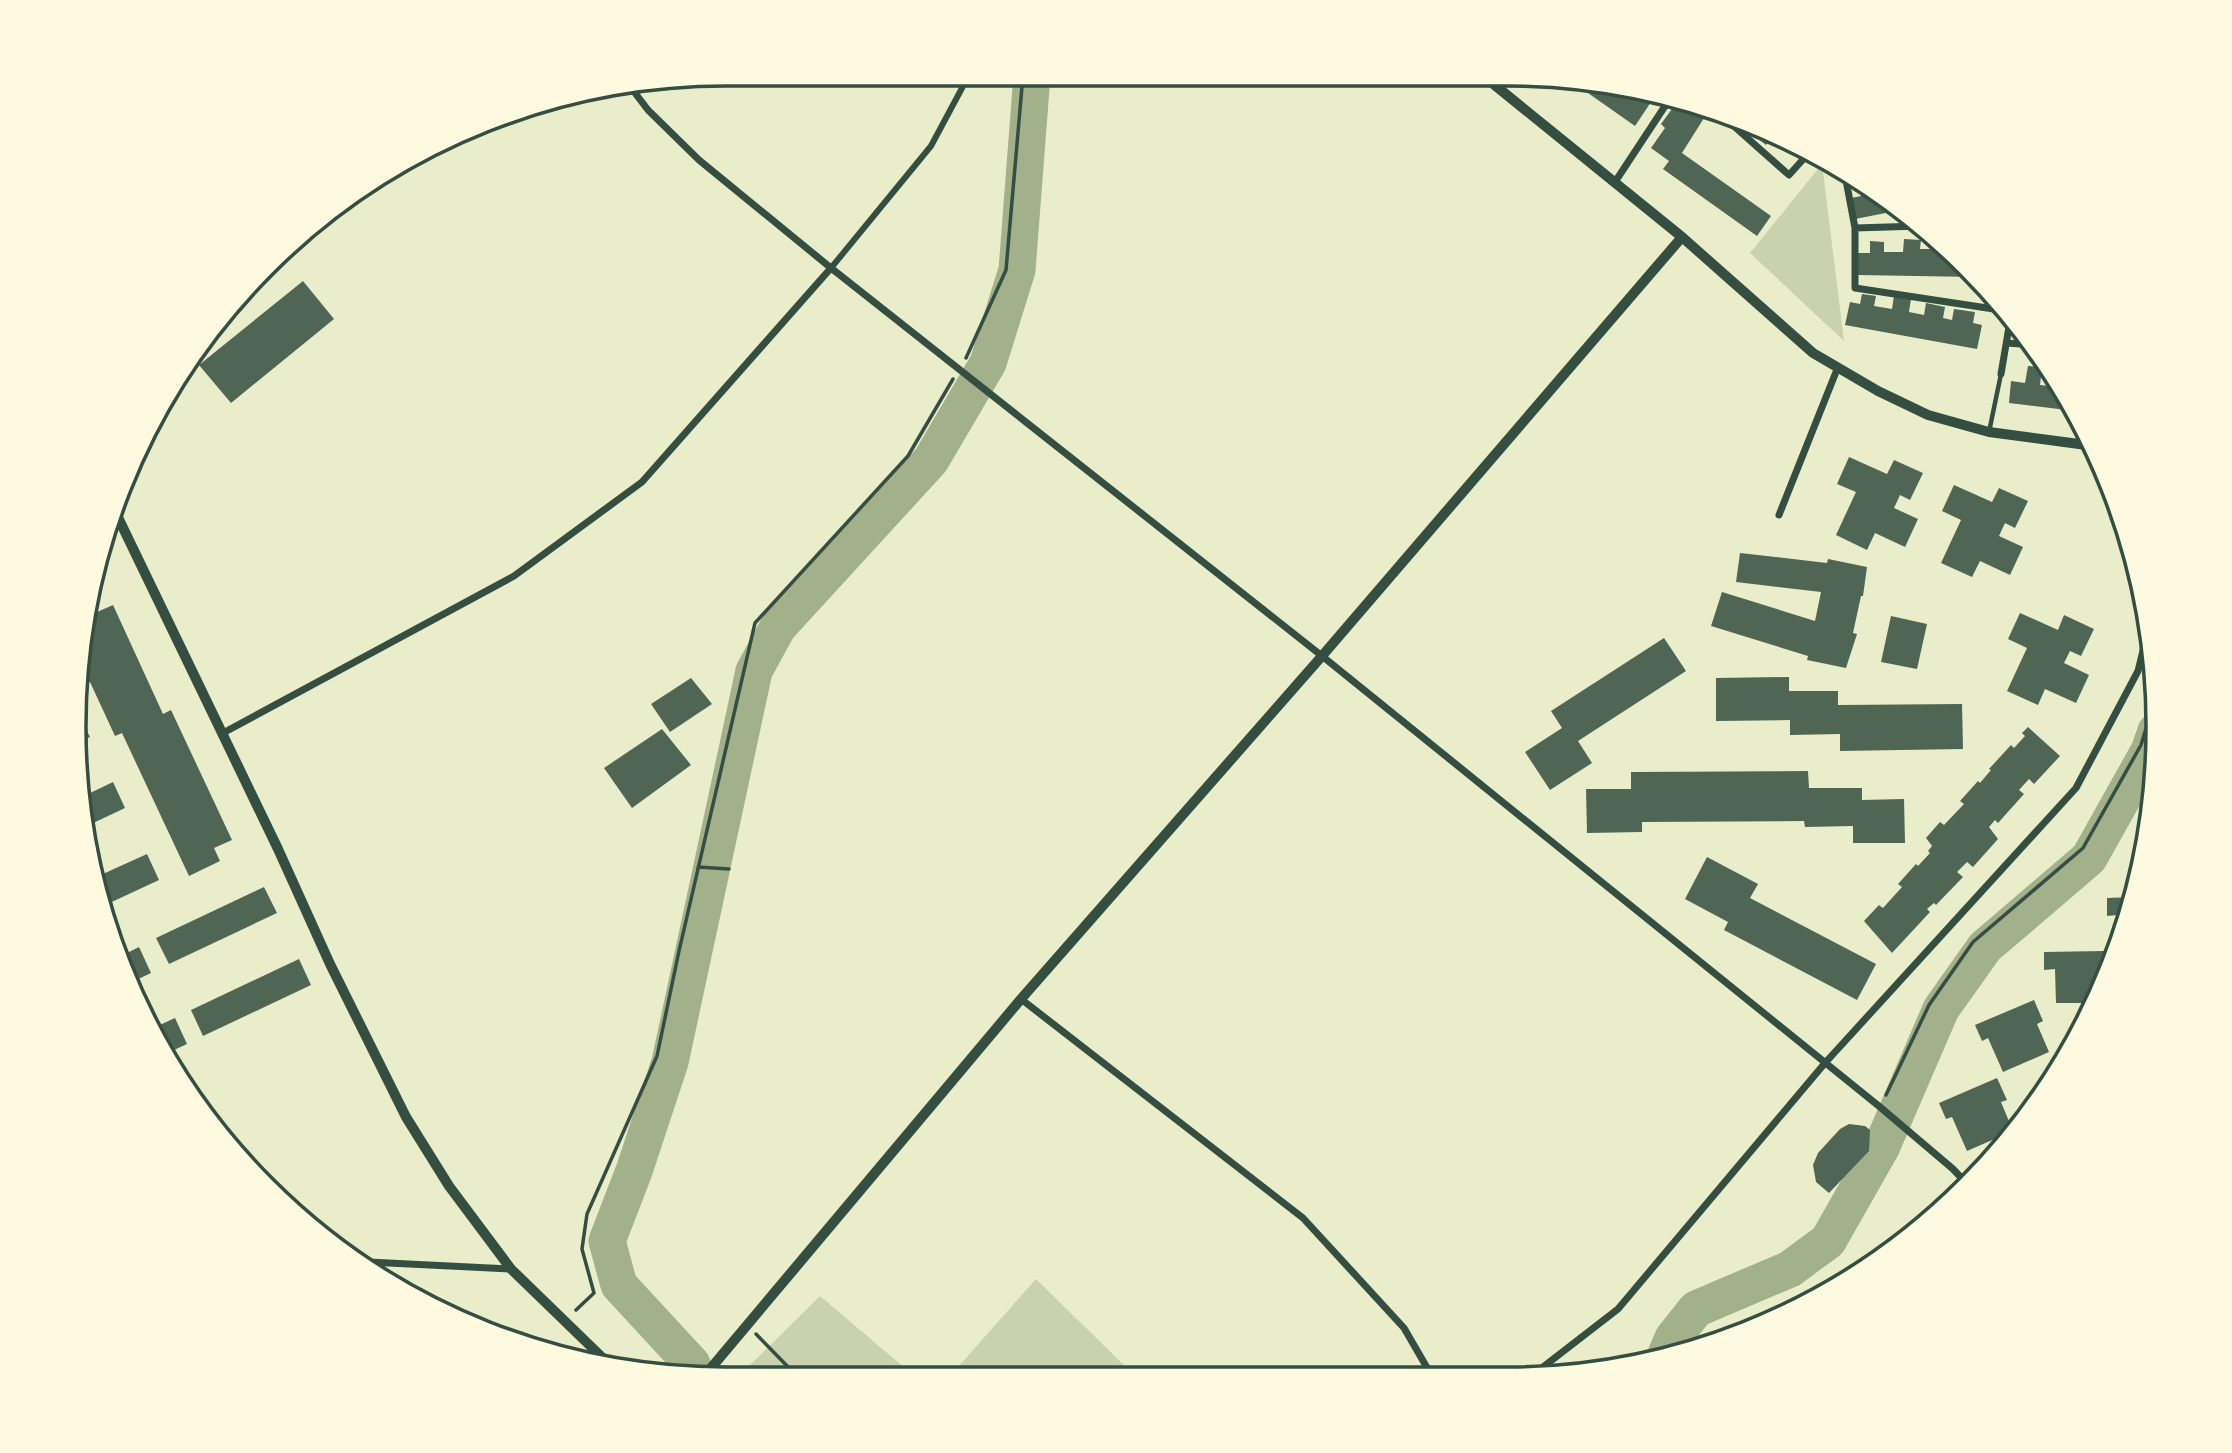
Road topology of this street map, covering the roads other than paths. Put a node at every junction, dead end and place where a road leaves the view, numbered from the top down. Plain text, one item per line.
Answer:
1 (963, 86) edge
2 (1496, 86) edge
3 (635, 92) edge
4 (1665, 106) edge
5 (1739, 130) edge
6 (1803, 160) edge
7 (1615, 182) junction
8 (1849, 186) edge
9 (1906, 226) edge
10 (1854, 228) junction
11 (1682, 237) junction
12 (831, 268) junction
13 (1991, 309) edge
14 (2009, 330) edge
15 (2007, 343) junction
16 (2019, 344) edge
17 (1838, 367) junction
18 (2001, 374) joint
19 (1989, 432) junction
20 (2081, 444) edge
21 (1779, 515) dead end
22 (120, 521) edge
23 (2142, 654) edge
24 (1322, 656) junction
25 (222, 733) junction
26 (1021, 999) junction
27 (1825, 1063) junction
28 (1961, 1178) edge
29 (376, 1262) edge
30 (511, 1269) junction
31 (599, 1354) edge
32 (1544, 1366) edge
33 (712, 1367) edge
34 (1427, 1367) edge

1 - 12 street
2 - 7 street
3 - 12 street
4 - 7 street
5 - 6 street
7 - 11 street
8 - 10 street
9 - 10 street
10 - 13 street
11 - 17 street
11 - 24 street
12 - 24 street
12 - 25 street
14 - 15 street
15 - 16 street
15 - 18 street
17 - 19 street
17 - 21 street
18 - 19 lane
19 - 20 street
22 - 25 street
23 - 27 street
24 - 26 street
24 - 27 street
25 - 30 street
26 - 33 street
26 - 34 street
27 - 28 street
27 - 32 street
29 - 30 street
30 - 31 street

